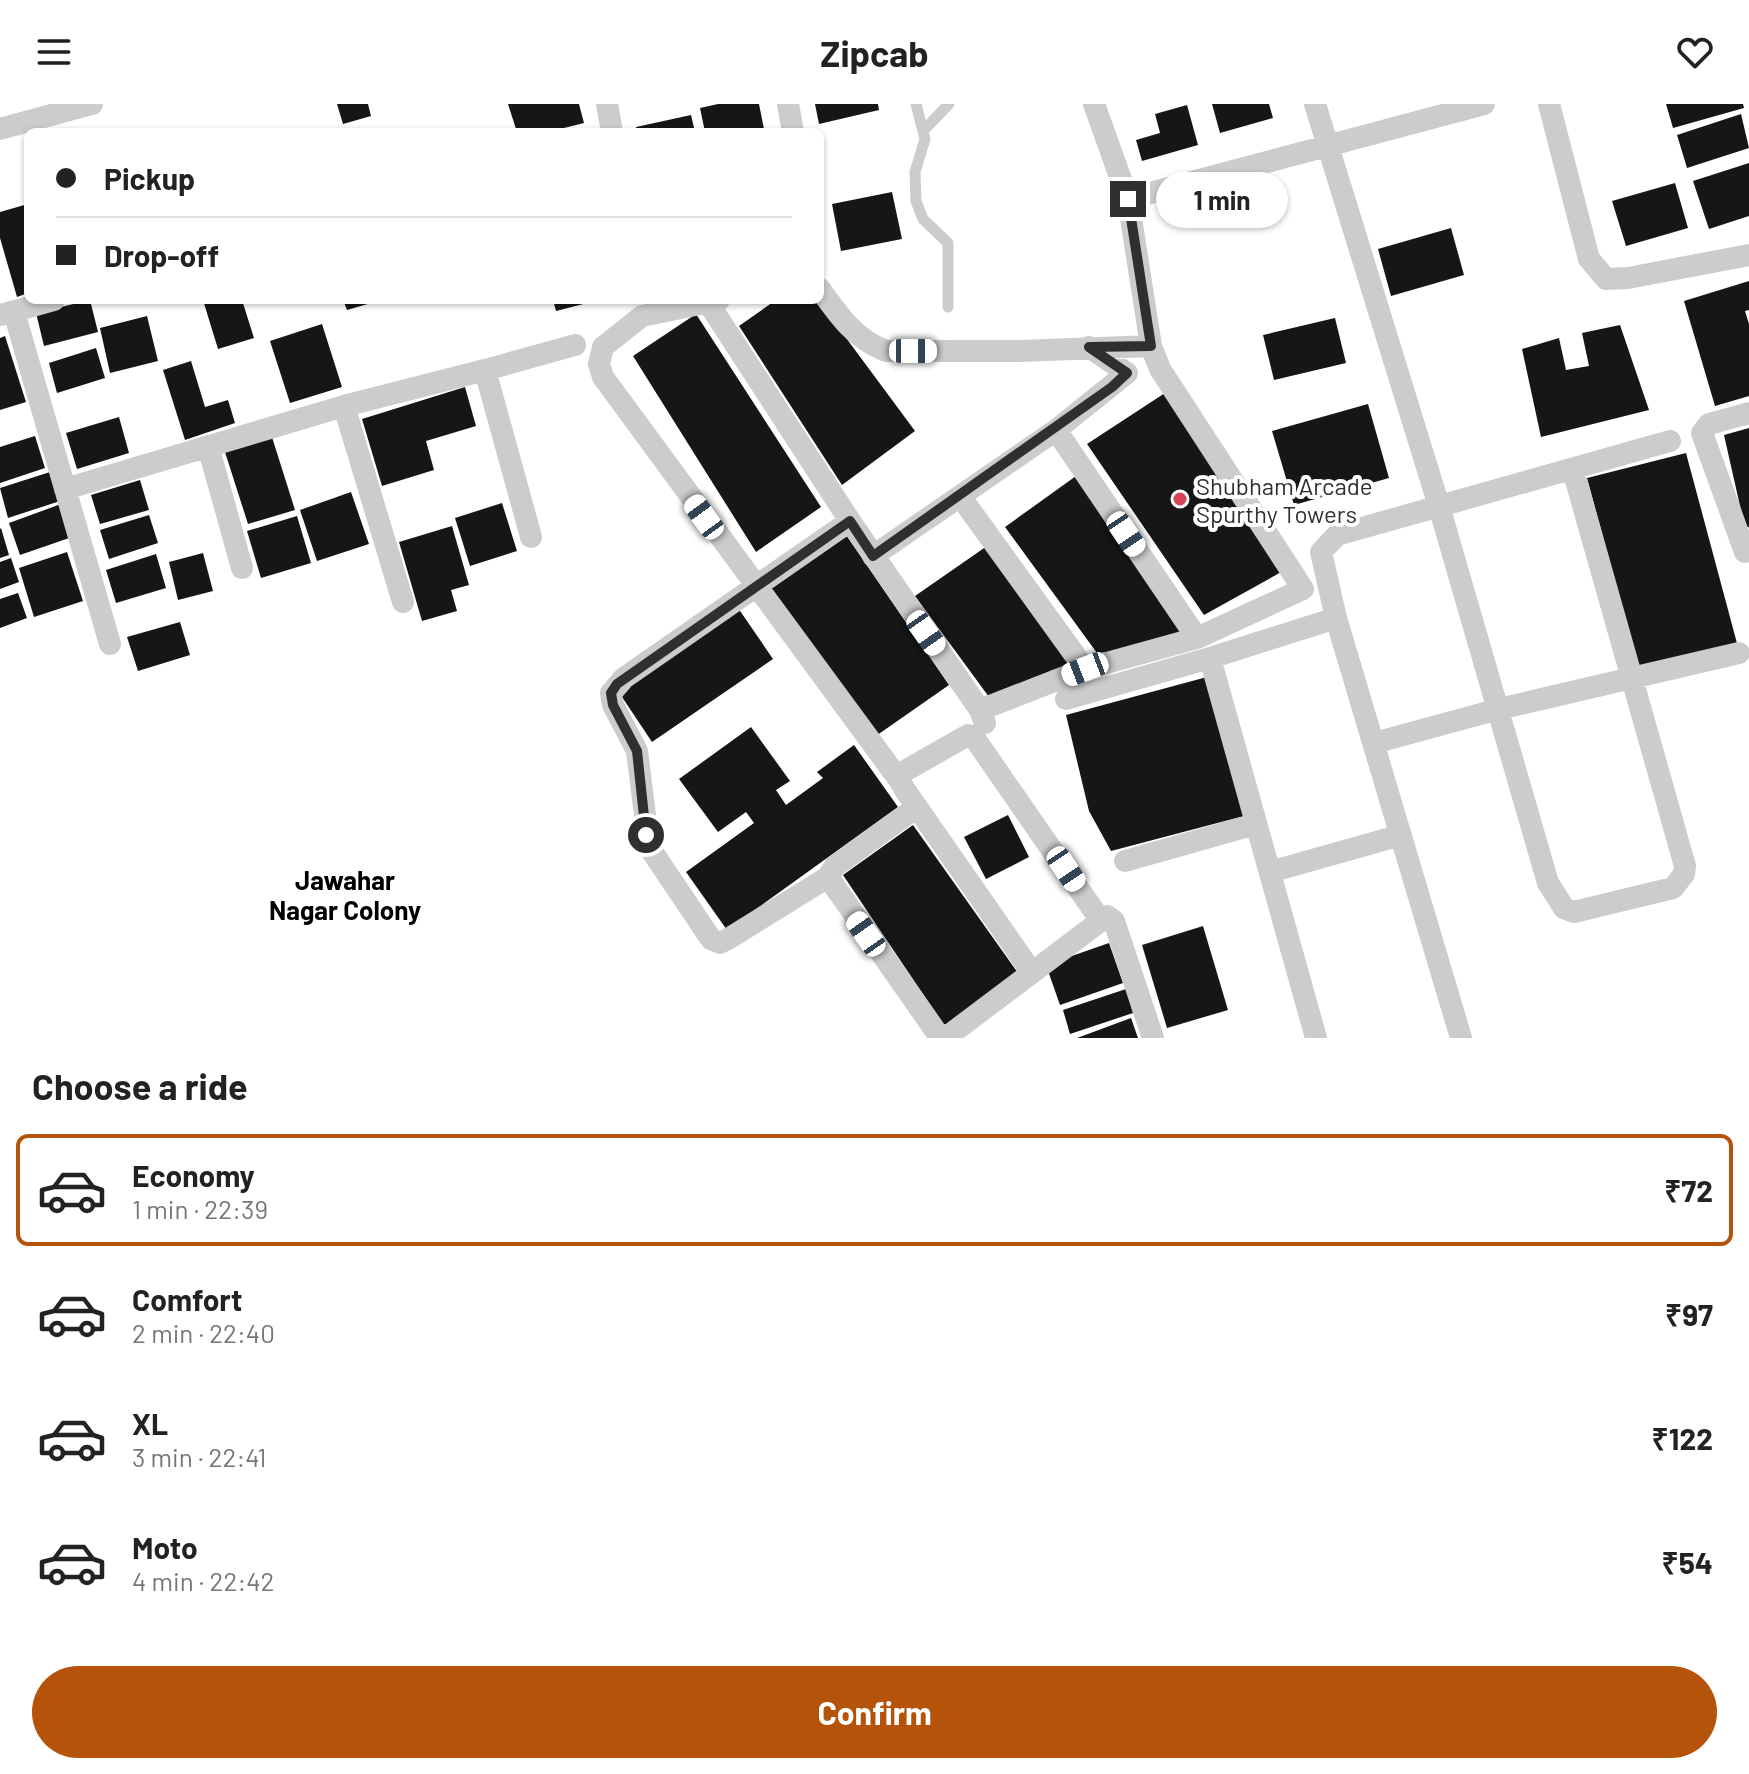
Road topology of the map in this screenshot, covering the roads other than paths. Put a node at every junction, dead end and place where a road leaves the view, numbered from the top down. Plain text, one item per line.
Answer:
1 (92, 104) edge
2 (607, 104) edge
3 (788, 104) edge
4 (916, 104) edge
5 (949, 104) edge
6 (1094, 104) edge
7 (1315, 104) edge
8 (1484, 104) edge
9 (1549, 104) edge
10 (611, 128) edge
11 (792, 128) edge
12 (0, 129) edge
13 (924, 130) junction
14 (1327, 146) junction
15 (1128, 199) junction
16 (1749, 255) edge
17 (824, 294) edge
18 (41, 304) edge
19 (704, 304) edge
20 (715, 304) edge
21 (948, 307) dead end
22 (7, 314) edge
23 (575, 345) dead end
24 (1089, 347) junction
25 (1154, 351) junction
26 (1120, 368) junction
27 (485, 370) junction
28 (1177, 395) junction
29 (344, 406) junction
30 (1749, 413) edge
31 (1056, 430) junction
32 (1670, 441) dead end
33 (208, 446) junction
34 (1573, 470) junction
35 (65, 489) junction
36 (960, 496) junction
37 (1439, 506) junction
38 (850, 521) junction
39 (531, 537) dead end
40 (873, 556) junction
41 (1748, 557) edge
42 (242, 568) dead end
43 (755, 587) junction
44 (403, 602) dead end
45 (1336, 618) junction
46 (1197, 638) junction
47 (110, 644) dead end
48 (1739, 653) dead end
49 (1210, 658) junction
50 (1085, 669) junction
51 (1634, 678) junction
52 (1066, 699) dead end
53 (1499, 709) junction
54 (980, 710) junction
55 (979, 740) junction
56 (1374, 743) junction
57 (900, 781) junction
58 (917, 807) junction
59 (1256, 824) junction
60 (1401, 835) junction
61 (1125, 861) dead end
62 (1270, 872) junction
63 (828, 877) junction
64 (1101, 921) junction
65 (1031, 971) junction
66 (1153, 1038) edge
67 (1316, 1038) edge
68 (1461, 1038) edge

1 - 12 street
2 - 10 street
3 - 11 street
4 - 13 lane
5 - 13 lane
6 - 15 street
7 - 14 street
8 - 14 street
9 - 16 street
13 - 21 lane
14 - 15 street
14 - 37 street
15 - 25 street
17 - 24 street
18 - 22 street
19 - 43 street
20 - 38 street
22 - 35 street
23 - 27 street
24 - 25 street
24 - 26 street
25 - 26 street
25 - 28 street
26 - 28 street
26 - 31 street
27 - 29 street
27 - 39 street
28 - 46 street
29 - 33 street
29 - 44 street
30 - 41 street
31 - 36 street
31 - 46 street
32 - 34 street
33 - 35 street
33 - 42 street
34 - 37 street
34 - 51 street
35 - 47 street
36 - 40 street
36 - 50 street
37 - 45 street
37 - 53 street
38 - 40 street
38 - 43 street
40 - 54 street
43 - 57 street
43 - 63 street
45 - 49 street
45 - 56 street
46 - 50 street
48 - 51 street
49 - 52 street
49 - 59 street
50 - 54 street
51 - 53 street
51 - 53 street
53 - 56 street
54 - 55 street
55 - 57 street
55 - 64 street
56 - 60 street
57 - 58 street
58 - 63 street
58 - 65 street
59 - 61 street
59 - 62 street
60 - 62 street
60 - 68 street
62 - 67 street
63 - 65 street
64 - 65 street
64 - 66 street

